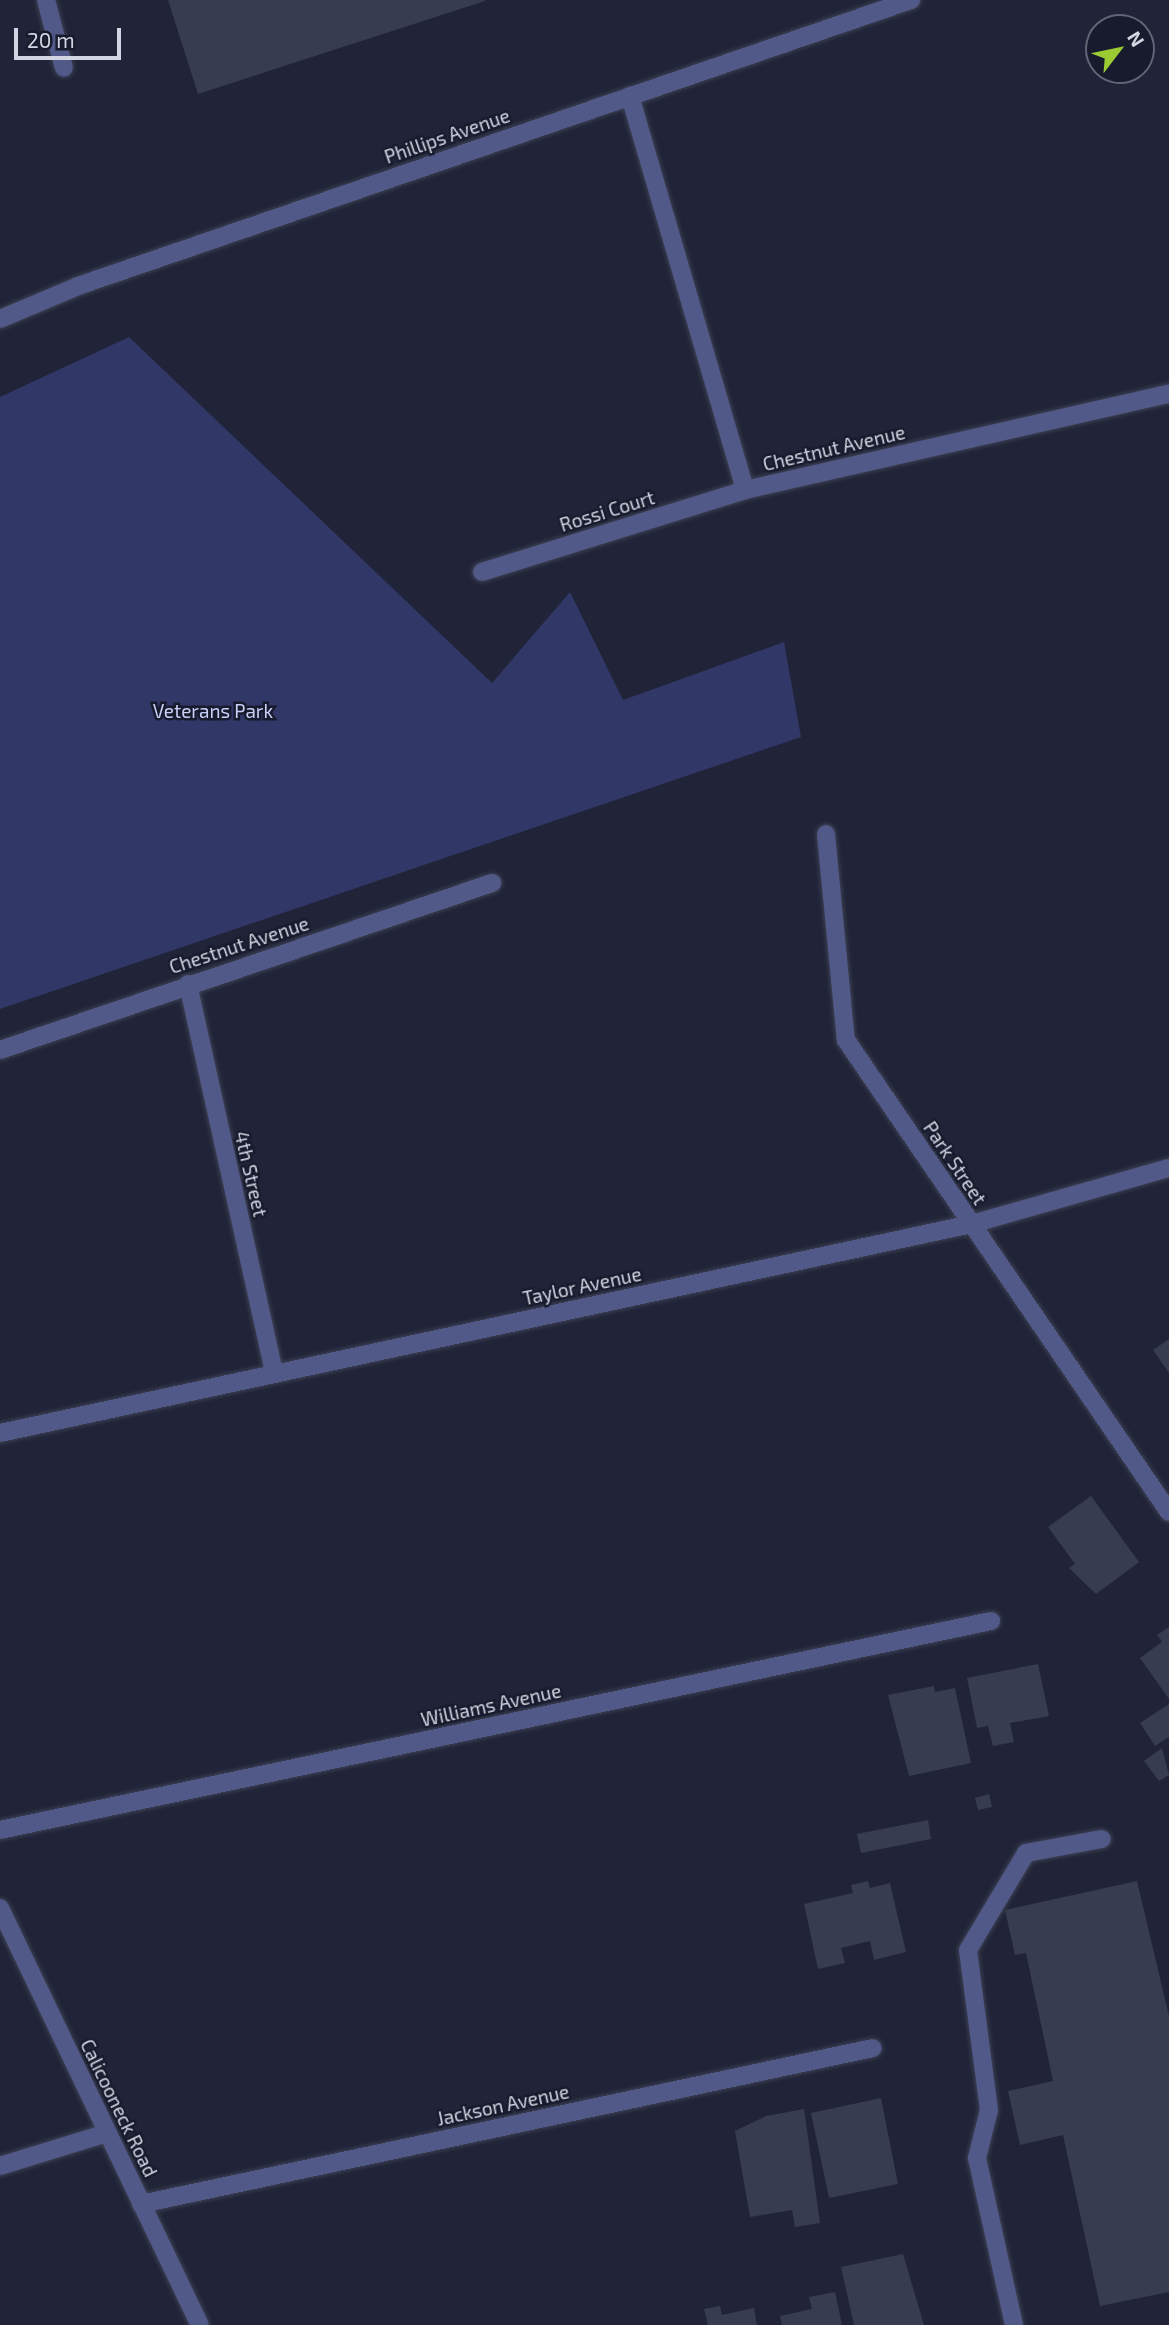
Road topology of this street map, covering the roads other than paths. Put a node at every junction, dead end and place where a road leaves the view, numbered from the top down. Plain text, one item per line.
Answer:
1 (46, 0) edge
2 (911, 0) edge
3 (64, 68) dead end
4 (630, 96) junction
5 (0, 319) edge
6 (1169, 394) edge
7 (745, 490) junction
8 (482, 572) dead end
9 (826, 834) dead end
10 (492, 883) dead end
11 (188, 984) junction
12 (0, 1049) edge
13 (1169, 1168) edge
14 (972, 1224) junction
15 (274, 1373) junction
16 (0, 1433) edge
17 (1169, 1512) edge
18 (991, 1621) dead end
19 (0, 1830) edge
20 (1102, 1839) dead end
21 (0, 1908) edge
22 (873, 2048) dead end
23 (107, 2133) junction
24 (0, 2166) edge
25 (141, 2204) junction
26 (200, 2325) edge
27 (1014, 2325) edge

1 - 3 street
2 - 4 street, Phillips Avenue
4 - 5 street, Phillips Avenue
4 - 7 street, Chestnut Avenue
6 - 7 street, Chestnut Avenue
7 - 8 street, Rossi Court
9 - 14 street, Park Street
10 - 11 street, Chestnut Avenue
11 - 12 street, Chestnut Avenue
11 - 15 street, 4th Street
13 - 14 street, Taylor Avenue
14 - 15 street, Taylor Avenue
14 - 17 street, Park Street
15 - 16 street, Taylor Avenue
18 - 19 street, Williams Avenue
20 - 27 street
21 - 23 street, Calicooneck Road
22 - 25 street, Jackson Avenue
23 - 24 street
23 - 25 street, Calicooneck Road
25 - 26 street, Calicooneck Road

